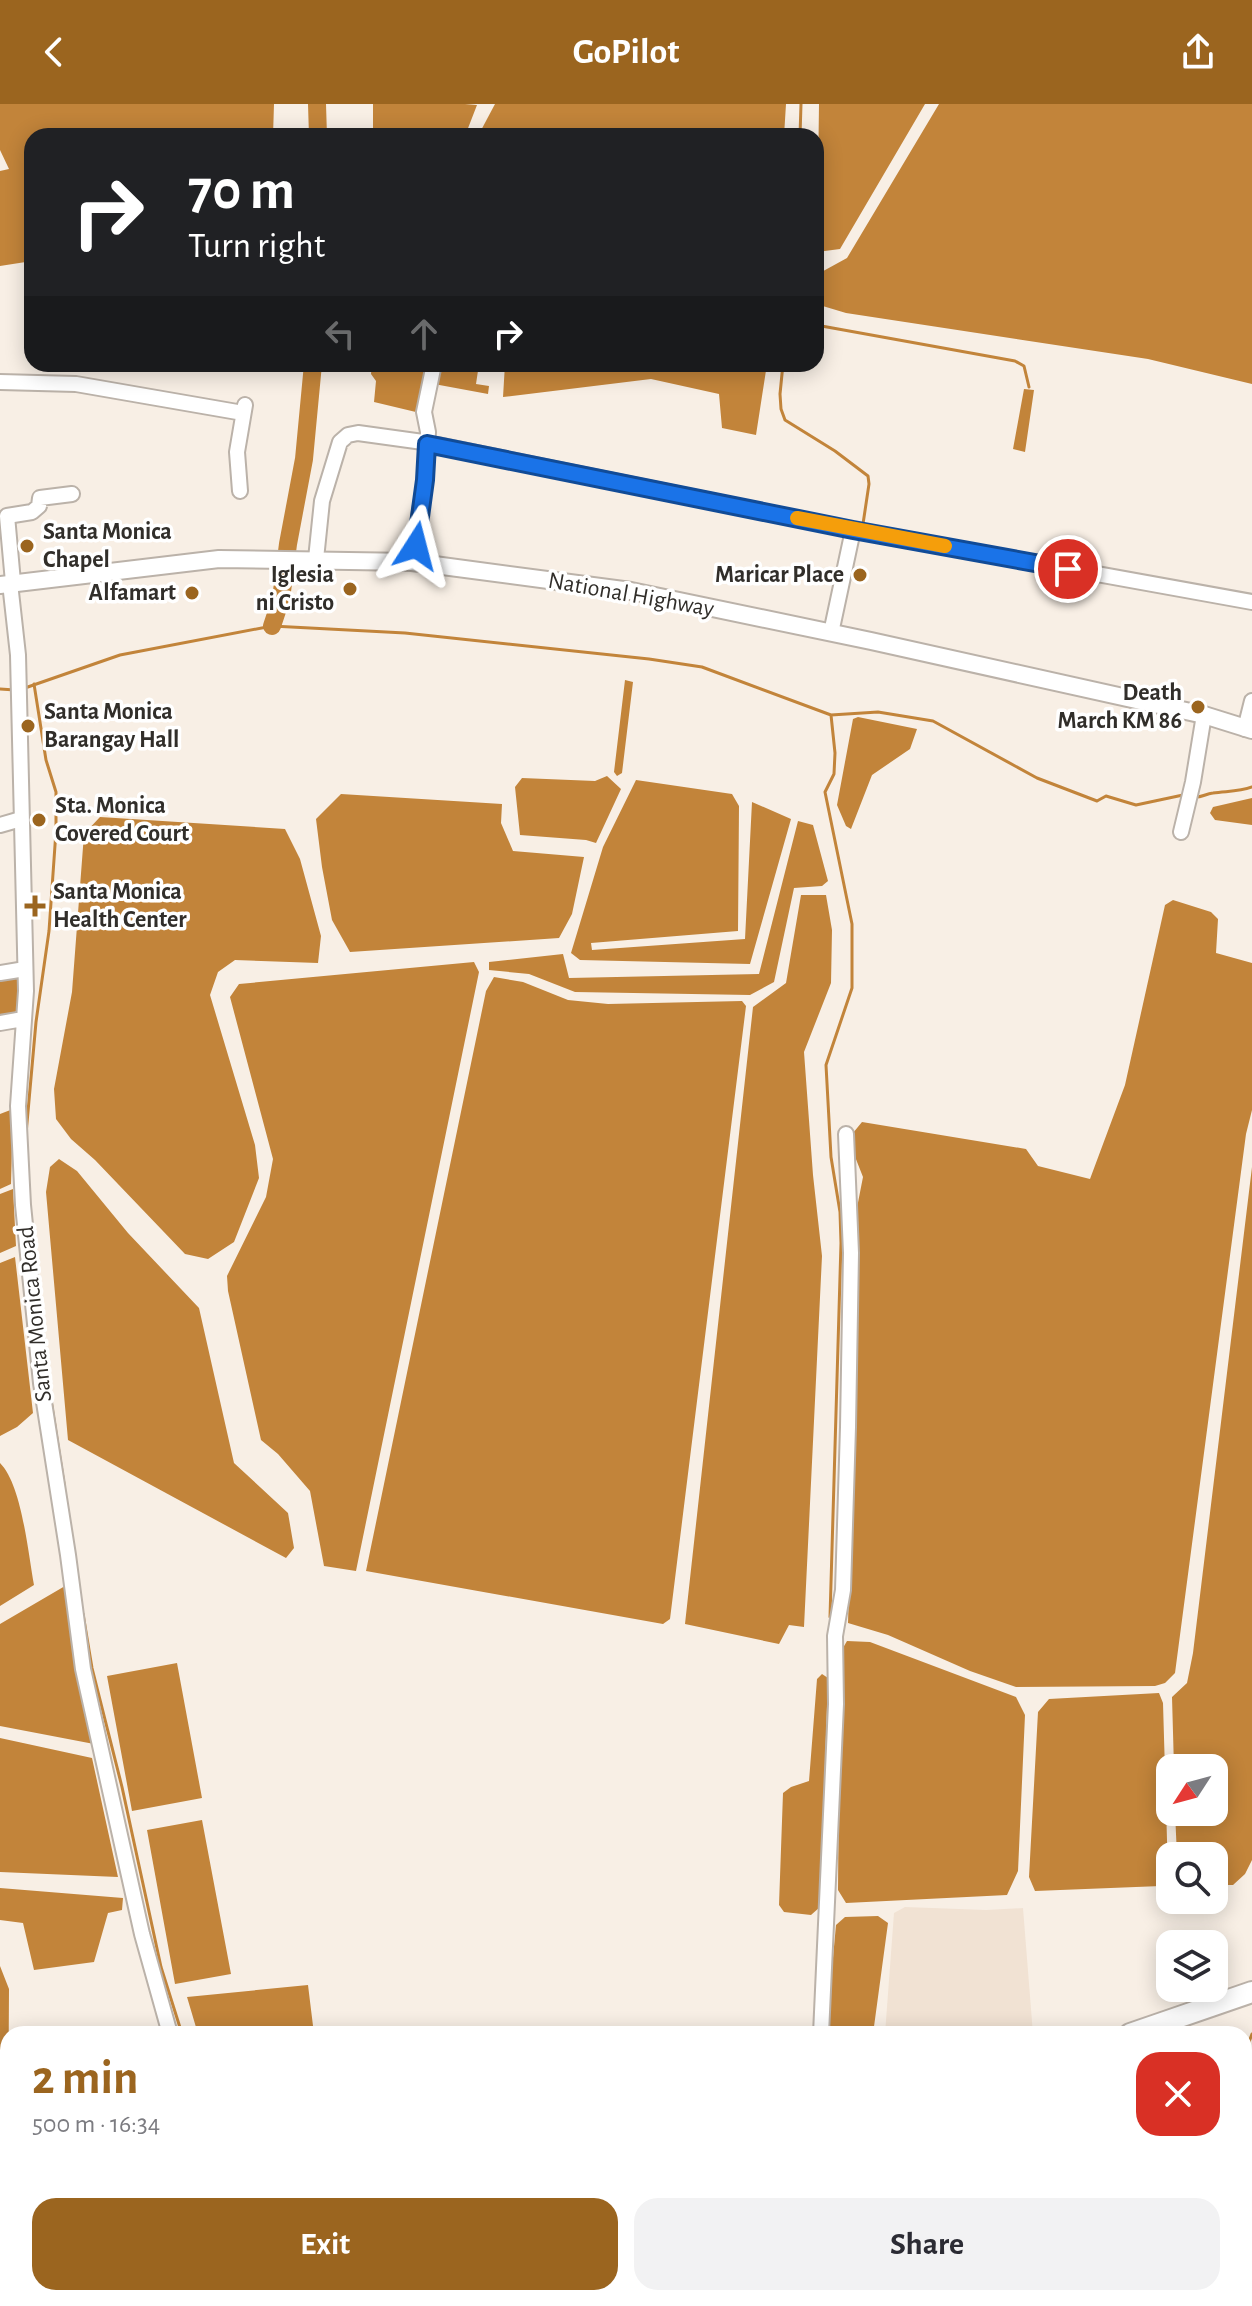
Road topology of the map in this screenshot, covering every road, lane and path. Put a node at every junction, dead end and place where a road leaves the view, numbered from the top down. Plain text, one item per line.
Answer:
1 (432, 372) edge
2 (0, 382) edge
3 (427, 444) junction
4 (240, 491) dead end
5 (72, 494) dead end
6 (853, 530) junction
7 (315, 559) junction
8 (412, 562) junction
9 (8, 583) edge
10 (1252, 602) edge
11 (831, 633) junction
12 (1252, 701) edge
13 (1204, 715) junction
14 (1248, 729) edge
15 (21, 819) junction
16 (0, 825) edge
17 (1181, 832) dead end
18 (25, 969) junction
19 (0, 973) edge
20 (23, 1019) junction
21 (0, 1023) edge
22 (846, 1134) dead end
23 (1252, 1992) edge
24 (168, 2026) edge
25 (821, 2026) edge
26 (1153, 2026) edge

1 - 3 street
2 - 4 street
3 - 6 street
3 - 7 street
3 - 8 street
5 - 9 street, Santa Monica Road
6 - 10 street
6 - 11 street
7 - 8 main road, National Highway
7 - 9 main road, National Highway
8 - 11 main road, National Highway
9 - 15 street, Santa Monica Road
11 - 13 main road, National Highway
12 - 14 street
13 - 14 main road, National Highway
13 - 17 street
15 - 16 street
15 - 18 street, Santa Monica Road
18 - 19 street
18 - 20 street, Santa Monica Road
20 - 21 street
20 - 24 street, Santa Monica Road
22 - 25 street
23 - 26 highway

